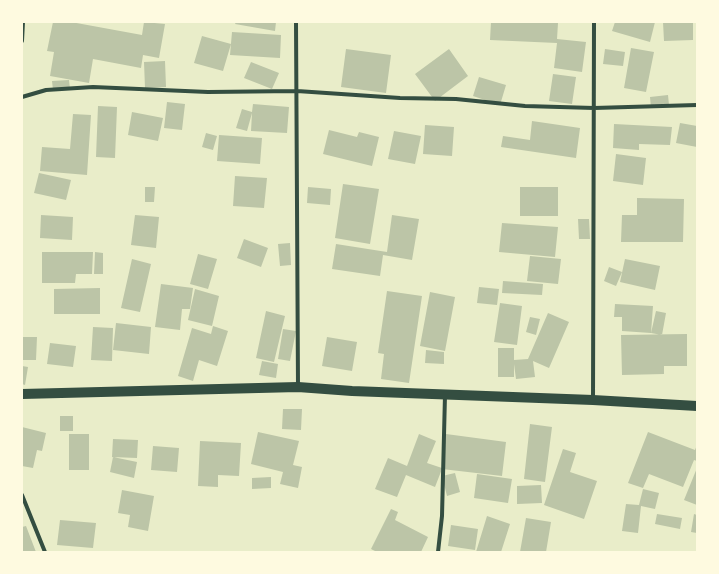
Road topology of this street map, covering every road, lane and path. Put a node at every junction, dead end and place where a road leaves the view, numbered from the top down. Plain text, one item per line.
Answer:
1 (23, 22) edge
2 (296, 22) edge
3 (594, 22) edge
4 (22, 41) edge
5 (297, 91) junction
6 (22, 97) edge
7 (697, 105) edge
8 (594, 108) junction
9 (298, 387) junction
10 (22, 394) edge
11 (445, 394) junction
12 (593, 400) junction
13 (697, 406) edge
14 (22, 495) edge
15 (45, 552) edge
16 (438, 552) edge

1 - 4 street
2 - 5 street
3 - 8 street
5 - 6 street
5 - 8 street
5 - 9 street
7 - 8 street
8 - 12 street
9 - 10 main road
9 - 11 main road
11 - 12 main road
11 - 16 street
12 - 13 main road
14 - 15 street

